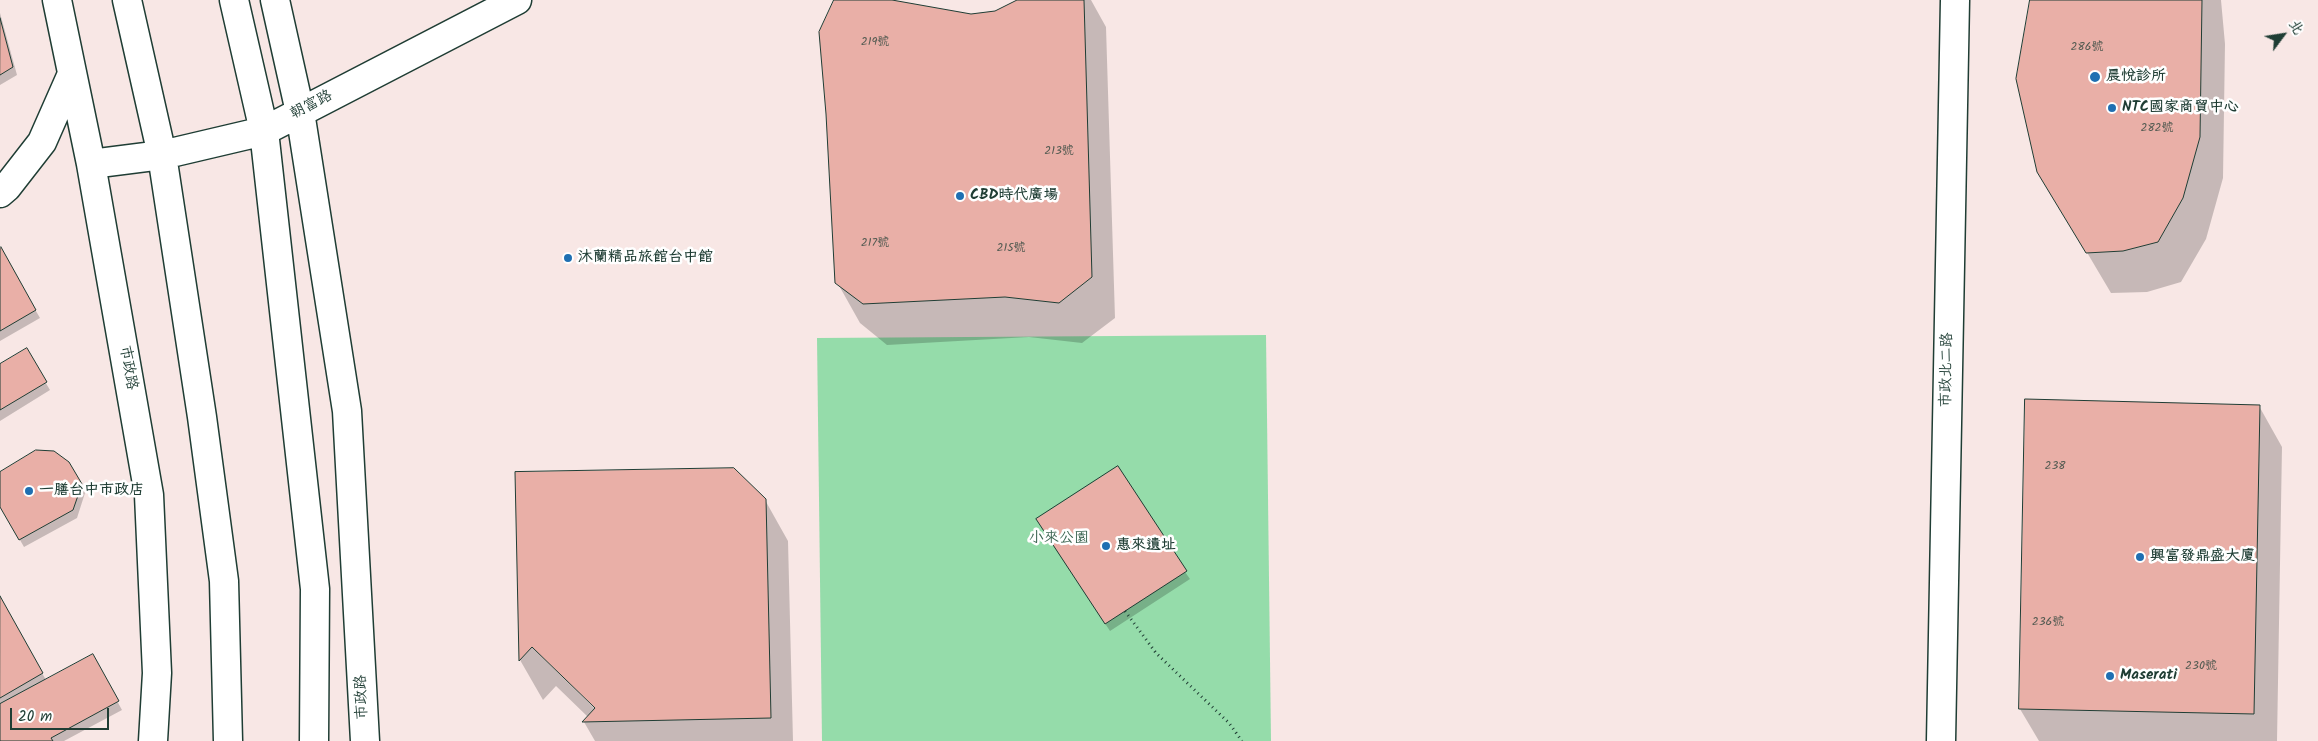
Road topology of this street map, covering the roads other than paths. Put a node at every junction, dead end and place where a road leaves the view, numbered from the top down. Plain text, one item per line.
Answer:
1 (57, 0) edge
2 (127, 0) edge
3 (234, 0) edge
4 (275, 0) edge
5 (517, 0) edge
6 (1955, 0) edge
7 (72, 74) junction
8 (300, 112) junction
9 (264, 131) junction
10 (162, 156) junction
11 (91, 164) junction
12 (0, 193) edge
13 (154, 741) edge
14 (228, 741) edge
15 (314, 741) edge
16 (365, 741) edge
17 (1941, 741) edge

1 - 7 street, 市政路
2 - 10 street
3 - 9 street
4 - 8 street, 市政路
5 - 8 street, 朝富路
6 - 17 street, 市政北二路
7 - 11 street, 市政路
7 - 12 street
8 - 9 street, 朝富路
8 - 16 street, 市政路
9 - 10 street, 朝富路
9 - 15 street
10 - 11 street, 朝富路
10 - 14 street
11 - 13 street, 市政路

